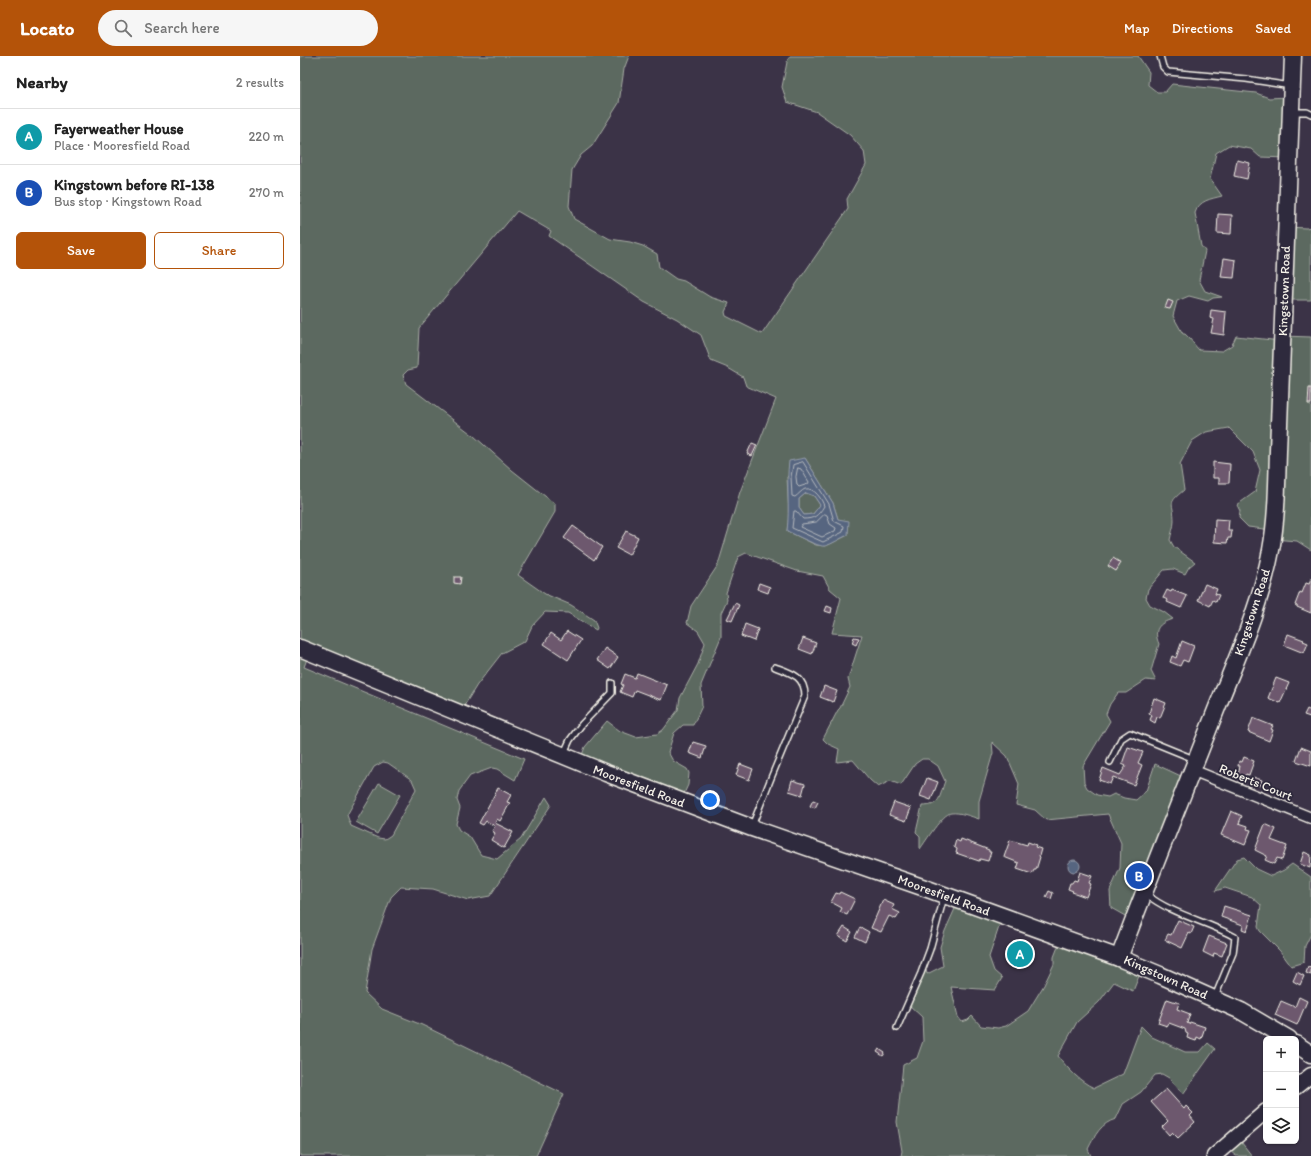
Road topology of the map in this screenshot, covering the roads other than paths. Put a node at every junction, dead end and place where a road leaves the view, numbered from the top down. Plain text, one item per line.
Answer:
1 (1160, 56) edge
2 (1292, 56) edge
3 (1292, 86) junction
4 (1291, 112) junction
5 (1311, 114) edge
6 (300, 648) edge
7 (775, 667) dead end
8 (612, 683) dead end
9 (562, 756) junction
10 (1110, 762) dead end
11 (1194, 765) junction
12 (1311, 818) edge
13 (752, 828) junction
14 (1144, 892) junction
15 (945, 895) junction
16 (1119, 958) junction
17 (1214, 998) junction
18 (897, 1028) dead end
19 (1284, 1036) edge
20 (1299, 1046) edge
21 (1311, 1054) edge
22 (1311, 1074) edge
23 (1299, 1084) edge
24 (1263, 1114) edge
25 (1214, 1156) edge

1 - 3 lane
2 - 3 main road, Kingstown Road
3 - 4 main road, Kingstown Road
4 - 5 lane
4 - 11 main road, Kingstown Road
6 - 9 main road, Mooresfield Road
7 - 13 lane
8 - 9 lane
9 - 13 main road, Mooresfield Road
10 - 11 lane
11 - 12 street, Roberts Court
11 - 14 main road, Kingstown Road
13 - 15 main road, Mooresfield Road
14 - 16 main road, Kingstown Road
14 - 17 lane
15 - 16 main road, Mooresfield Road
15 - 18 lane
16 - 17 main road, Kingstown Road
17 - 19 main road, Kingstown Road
20 - 21 main road
22 - 23 street
24 - 25 street

